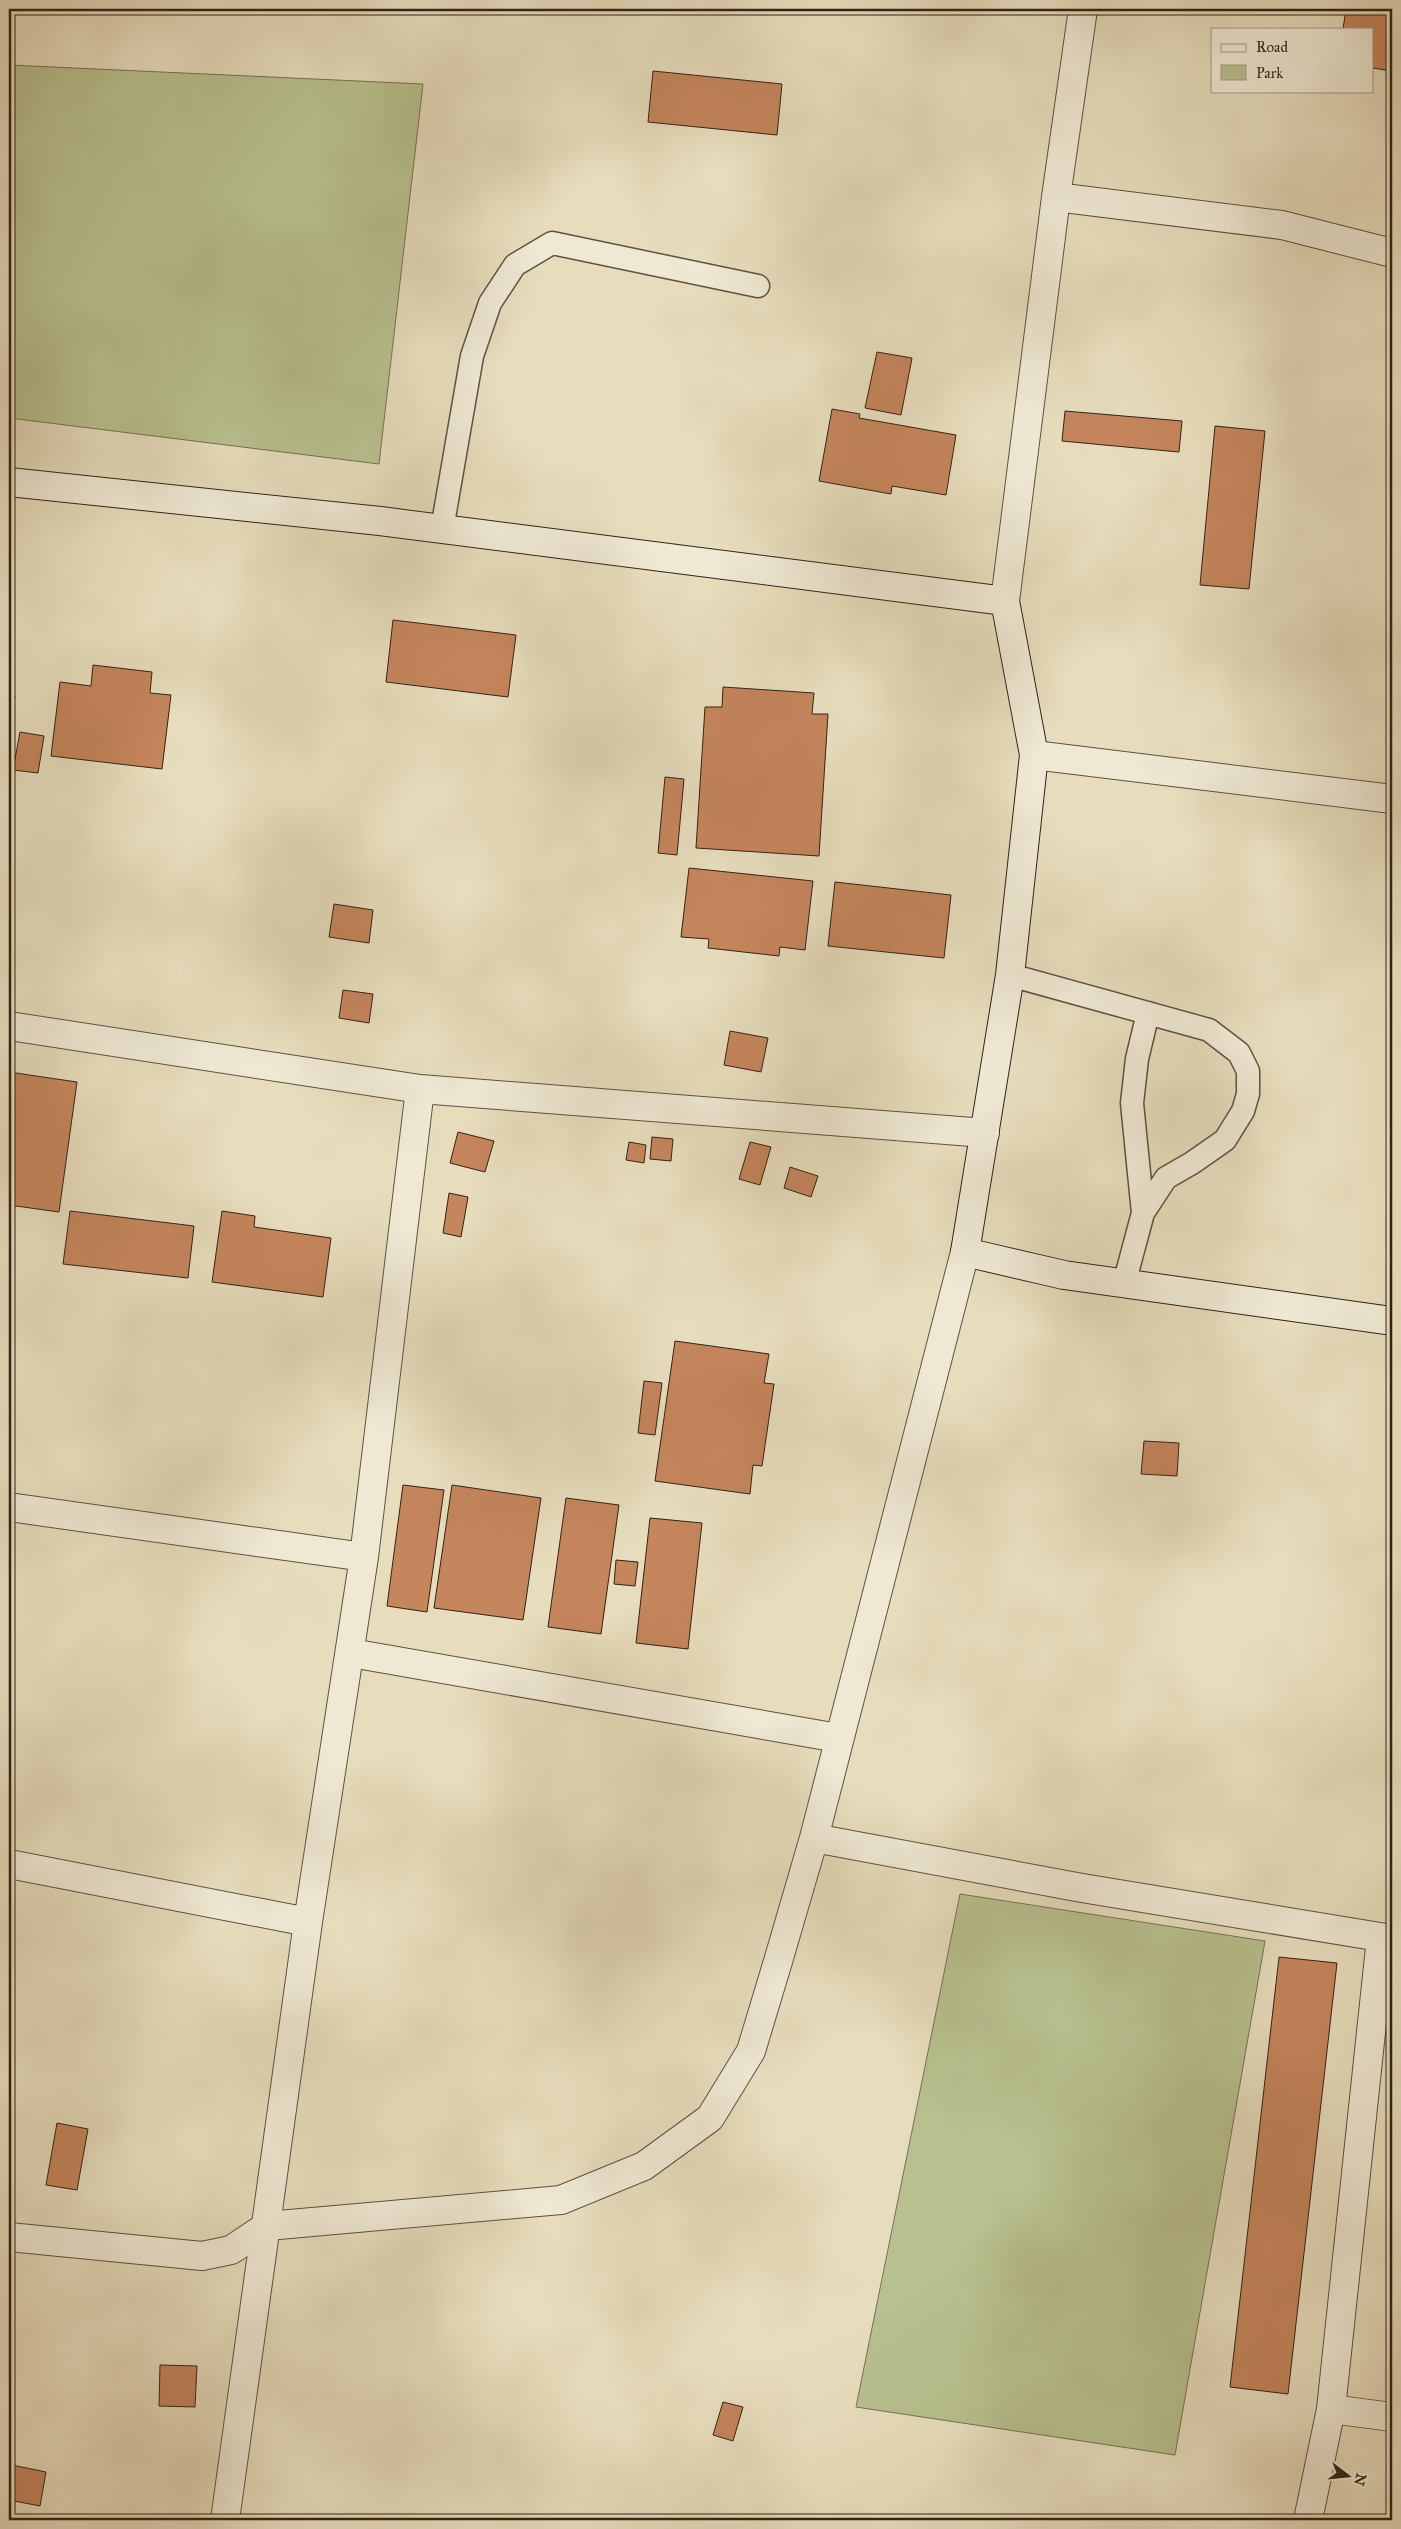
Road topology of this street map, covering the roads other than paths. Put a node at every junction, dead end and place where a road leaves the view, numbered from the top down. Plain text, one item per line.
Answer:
1 (1083, 9) edge
2 (1056, 197) junction
3 (1392, 253) edge
4 (758, 286) dead end
5 (9, 482) edge
6 (442, 529) junction
7 (1005, 602) junction
8 (1034, 755) junction
9 (1392, 799) edge
10 (1010, 975) junction
11 (1148, 1013) junction
12 (9, 1026) edge
13 (420, 1089) junction
14 (986, 1133) junction
15 (1143, 1213) junction
16 (965, 1252) junction
17 (1124, 1284) junction
18 (1392, 1321) edge
19 (9, 1507) edge
20 (364, 1557) junction
21 (351, 1653) junction
22 (838, 1738) junction
23 (814, 1838) junction
24 (9, 1864) edge
25 (308, 1922) junction
26 (1387, 1938) edge
27 (267, 2226) junction
28 (9, 2237) edge
29 (1331, 2409) junction
30 (1392, 2417) edge
31 (225, 2520) edge
32 (1308, 2520) edge

1 - 2 street
2 - 3 street
2 - 7 street
4 - 6 lane
5 - 6 street
6 - 7 street
7 - 8 street
8 - 9 street
8 - 10 street
10 - 11 lane
10 - 14 street
11 - 15 lane
11 - 15 lane
12 - 13 street
13 - 14 street
13 - 20 street
14 - 16 street
15 - 17 lane
16 - 17 street
16 - 22 street
17 - 18 street
19 - 20 street
20 - 21 street
21 - 22 street
21 - 25 street
22 - 23 street
23 - 26 street
23 - 27 street
24 - 25 street
25 - 27 street
26 - 29 street
27 - 28 street
27 - 31 street
29 - 30 street
29 - 32 street

